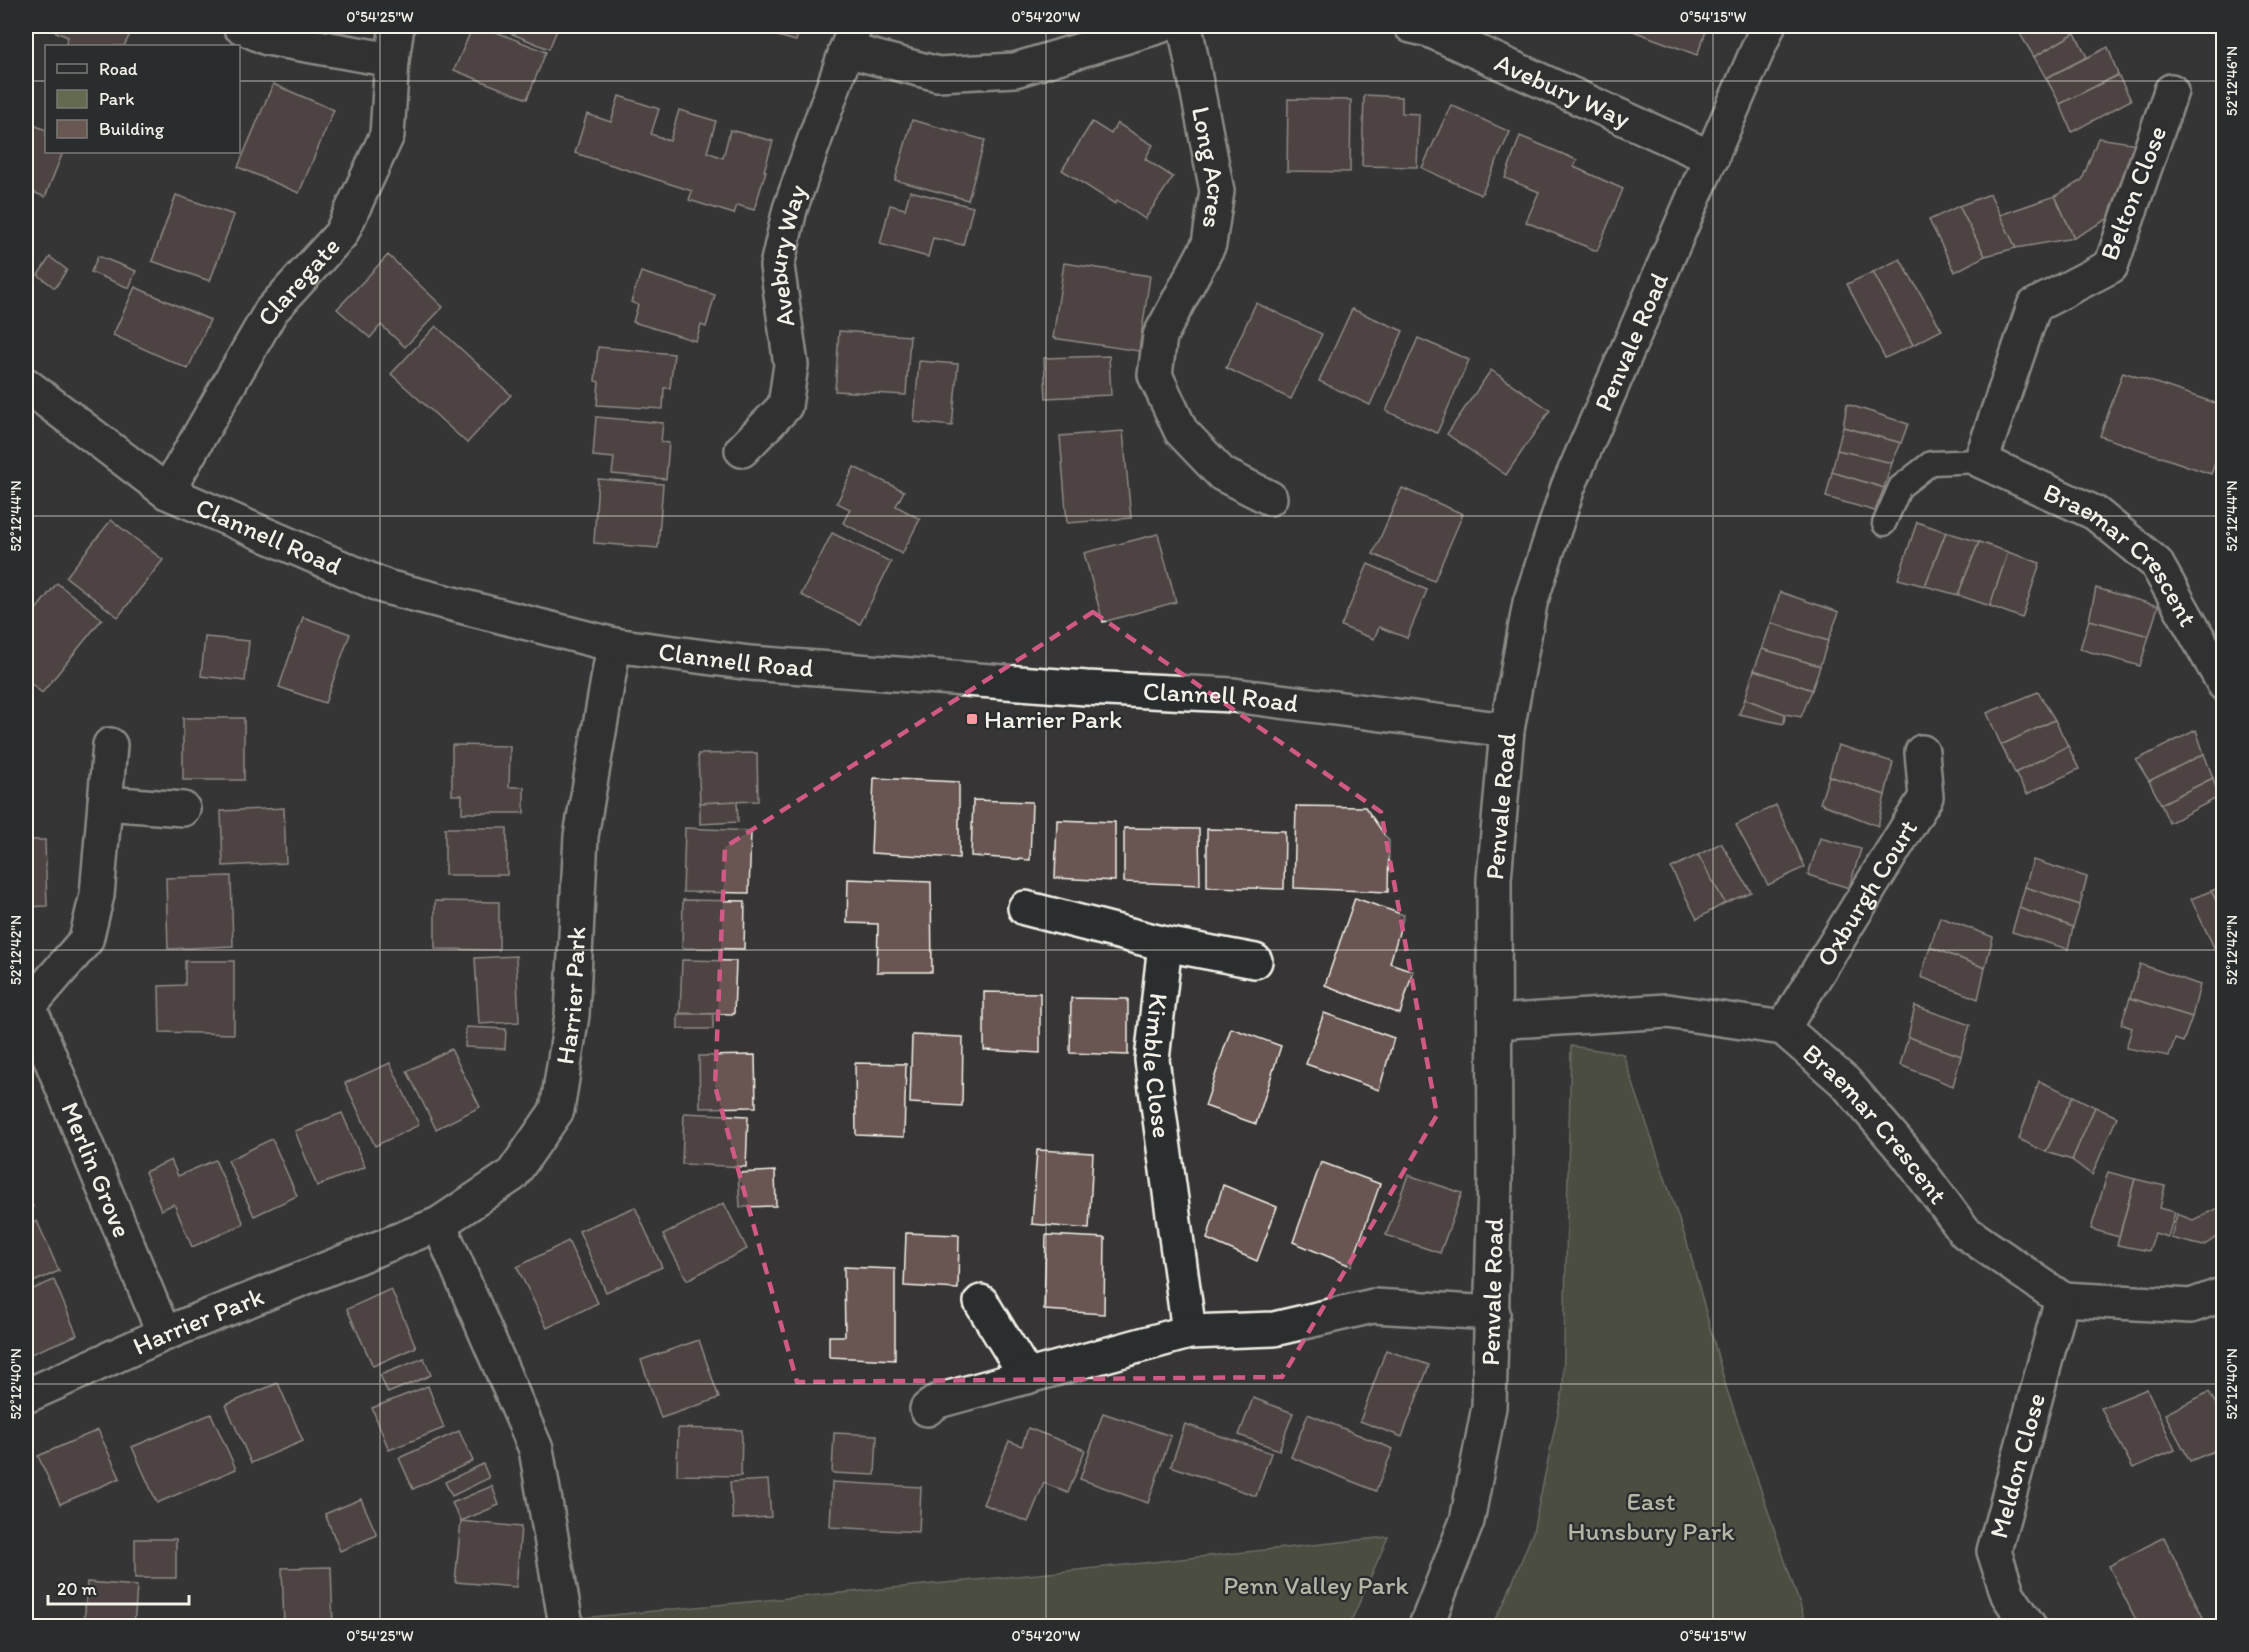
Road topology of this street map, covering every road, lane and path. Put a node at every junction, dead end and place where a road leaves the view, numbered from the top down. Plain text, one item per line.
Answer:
1 (240, 26) edge
2 (397, 26) edge
3 (1160, 26) edge
4 (1185, 26) edge
5 (1768, 26) edge
6 (1424, 27) edge
7 (850, 38) edge
8 (392, 60) junction
9 (2171, 91) dead end
10 (1712, 158) junction
11 (26, 385) edge
12 (742, 450) dead end
13 (1981, 461) junction
14 (167, 492) junction
15 (1270, 498) dead end
16 (1884, 524) dead end
17 (614, 645) junction
18 (2223, 684) edge
19 (1507, 730) junction
20 (110, 745) dead end
21 (1922, 752) dead end
22 (105, 803) junction
23 (183, 809) dead end
24 (1025, 908) dead end
25 (1165, 944) junction
26 (1256, 961) dead end
27 (27, 1005) edge
28 (1495, 1022) junction
29 (1783, 1028) junction
30 (440, 1224) junction
31 (2223, 1294) edge
32 (2062, 1299) junction
33 (981, 1302) dead end
34 (1493, 1313) junction
35 (1189, 1332) junction
36 (164, 1334) junction
37 (1026, 1377) junction
38 (26, 1396) edge
39 (927, 1409) dead end
40 (565, 1619) dead end
41 (1426, 1626) edge
42 (2029, 1626) edge

1 - 8 street
2 - 8 street, Claregate
3 - 7 street, Avebury Way
4 - 15 street, Long Acres
5 - 10 street, Penvale Road
6 - 10 street, Avebury Way
7 - 12 street, Avebury Way
8 - 14 street, Claregate
9 - 13 street, Belton Close
10 - 19 street, Penvale Road
11 - 14 street, Clannell Road
13 - 16 lane
13 - 18 street, Braemar Crescent
14 - 17 street, Clannell Road
17 - 19 street, Clannell Road
17 - 30 street, Harrier Park
19 - 28 street, Penvale Road
20 - 22 street, Merlin Grove
21 - 29 street, Oxburgh Court
22 - 23 street
22 - 27 street, Merlin Grove
24 - 25 street
25 - 26 street
25 - 35 street, Kimble Close
27 - 36 street, Merlin Grove
28 - 29 street, Braemar Crescent
28 - 34 street, Penvale Road
29 - 32 street, Braemar Crescent
30 - 36 street, Harrier Park
30 - 40 street
31 - 32 street
32 - 42 street, Meldon Close
33 - 37 street
34 - 35 street
34 - 41 street, Penvale Road
35 - 37 street
36 - 38 street, Harrier Park
37 - 39 street

